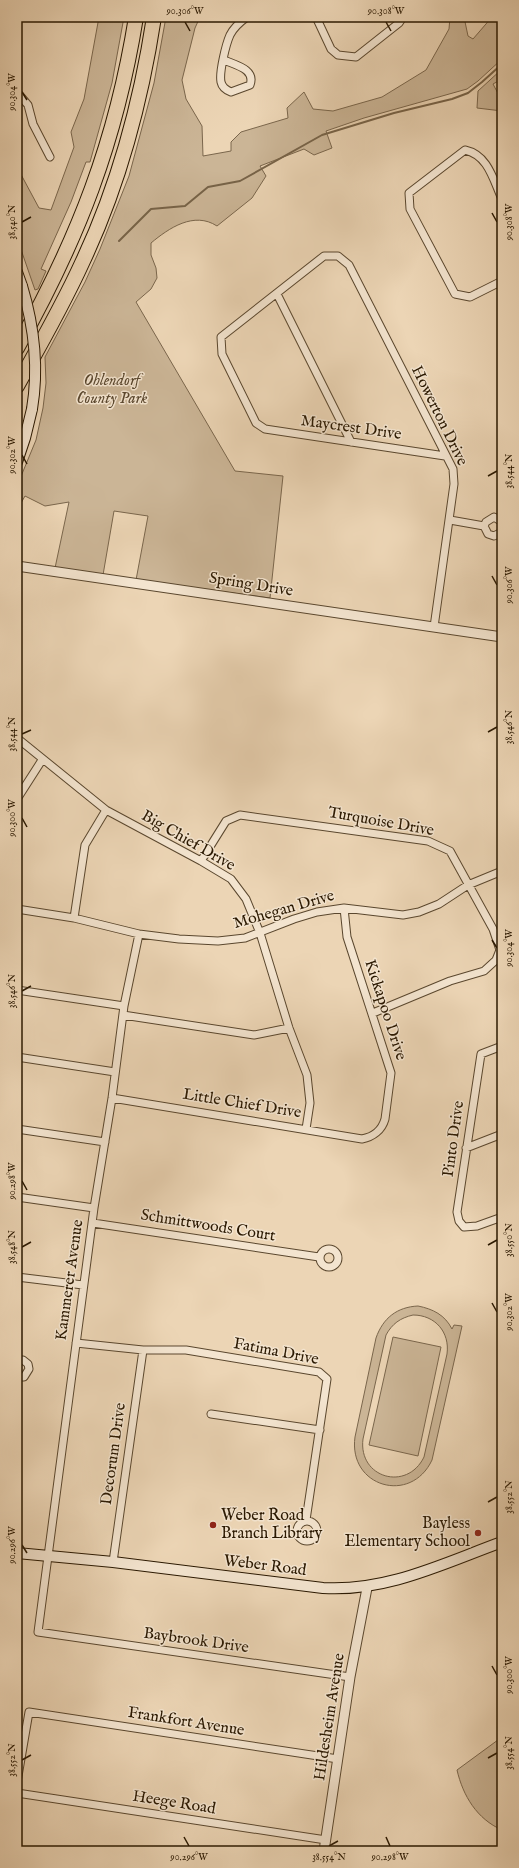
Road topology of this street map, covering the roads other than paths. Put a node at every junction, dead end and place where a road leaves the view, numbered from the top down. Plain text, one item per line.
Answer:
1 (136, 17) edge
2 (154, 17) edge
3 (247, 17) edge
4 (316, 17) edge
5 (403, 17) edge
6 (224, 60) junction
7 (17, 92) edge
8 (50, 157) dead end
9 (502, 199) edge
10 (17, 272) edge
11 (502, 281) edge
12 (277, 294) junction
13 (17, 348) edge
14 (17, 386) edge
15 (351, 442) junction
16 (445, 456) junction
17 (17, 462) edge
18 (450, 520) junction
19 (502, 524) edge
20 (484, 526) junction
21 (502, 529) edge
22 (17, 566) edge
23 (434, 627) junction
24 (502, 637) edge
25 (17, 738) edge
26 (42, 760) junction
27 (17, 799) edge
28 (106, 810) junction
29 (201, 861) junction
30 (502, 871) edge
31 (468, 885) junction
32 (344, 908) junction
33 (17, 910) edge
34 (74, 918) junction
35 (260, 933) junction
36 (138, 934) junction
37 (17, 990) edge
38 (124, 1006) junction
39 (373, 1012) junction
40 (123, 1015) junction
41 (290, 1028) junction
42 (502, 1046) edge
43 (17, 1057) edge
44 (115, 1072) junction
45 (112, 1098) junction
46 (17, 1129) edge
47 (306, 1129) junction
48 (502, 1134) edge
49 (367, 1138) joint
50 (105, 1142) junction
51 (466, 1148) junction
52 (17, 1197) edge
53 (94, 1208) junction
54 (502, 1217) edge
55 (93, 1223) junction
56 (319, 1257) dead end
57 (17, 1277) edge
58 (83, 1286) junction
59 (76, 1343) junction
60 (143, 1350) junction
61 (17, 1360) edge
62 (17, 1377) edge
63 (211, 1414) dead end
64 (320, 1430) junction
65 (306, 1520) dead end
66 (502, 1542) edge
67 (17, 1553) edge
68 (47, 1556) junction
69 (114, 1562) junction
70 (367, 1588) junction
71 (38, 1632) joint
72 (350, 1677) junction
73 (338, 1759) junction
74 (17, 1782) edge
75 (17, 1793) edge
76 (326, 1840) junction
77 (324, 1851) edge

1 - 13 highway
2 - 14 highway
3 - 6 street
4 - 5 street
6 - 6 street
7 - 8 street
9 - 11 street
10 - 17 main road, bridge
12 - 15 street
12 - 15 street, Maycrest Drive
12 - 16 street, Howerton Drive
15 - 16 street, Maycrest Drive
16 - 18 street, Howerton Drive
18 - 20 street
18 - 23 street, Howerton Drive
19 - 20 street
20 - 21 street
22 - 23 street, Spring Drive
23 - 24 street, Spring Drive
25 - 26 street, Big Chief Drive
26 - 27 street
26 - 28 street, Big Chief Drive
28 - 29 street, Big Chief Drive
28 - 34 street
29 - 31 street, Turquoise Drive
29 - 35 street, Big Chief Drive
30 - 31 street, Mohegan Drive
31 - 32 street, Mohegan Drive
31 - 39 street, Turquoise Drive
32 - 35 street, Mohegan Drive
32 - 39 street, Kickapoo Drive
33 - 34 street, Mohegan Drive
34 - 36 street, Mohegan Drive
35 - 36 street, Mohegan Drive
35 - 41 street, Big Chief Drive
36 - 38 street, Kammerer Avenue
37 - 38 street
38 - 40 street, Kammerer Avenue
39 - 49 street, Kickapoo Drive
40 - 41 street
40 - 44 street, Kammerer Avenue
41 - 47 street, Big Chief Drive
42 - 51 street, Pinto Drive
43 - 44 street
44 - 45 street, Kammerer Avenue
45 - 47 street, Little Chief Drive
45 - 50 street, Kammerer Avenue
46 - 50 street
47 - 49 street, Little Chief Drive
48 - 51 street
50 - 53 street, Kammerer Avenue
51 - 54 street, Pinto Drive
52 - 53 street
53 - 55 street, Kammerer Avenue
55 - 56 street, Schmittwoods Court
55 - 58 street, Kammerer Avenue
57 - 58 street
58 - 59 street, Kammerer Avenue
59 - 60 street, Fatima Drive
59 - 68 street, Kammerer Avenue
60 - 64 street, Fatima Drive
60 - 69 street, Decorum Drive
61 - 62 street
63 - 64 street
64 - 65 street, Fatima Drive
66 - 70 main road, Weber Road
67 - 68 main road, Weber Road
68 - 69 main road, Weber Road
68 - 71 street, Kammerer Avenue
69 - 70 main road, Weber Road
70 - 72 street, Hildesheim Avenue
71 - 72 street, Baybrook Drive
72 - 73 street, Hildesheim Avenue
73 - 74 street, Frankfort Avenue
73 - 76 street, Hildesheim Avenue
75 - 76 street, Heege Road
76 - 77 street, Hildesheim Avenue

